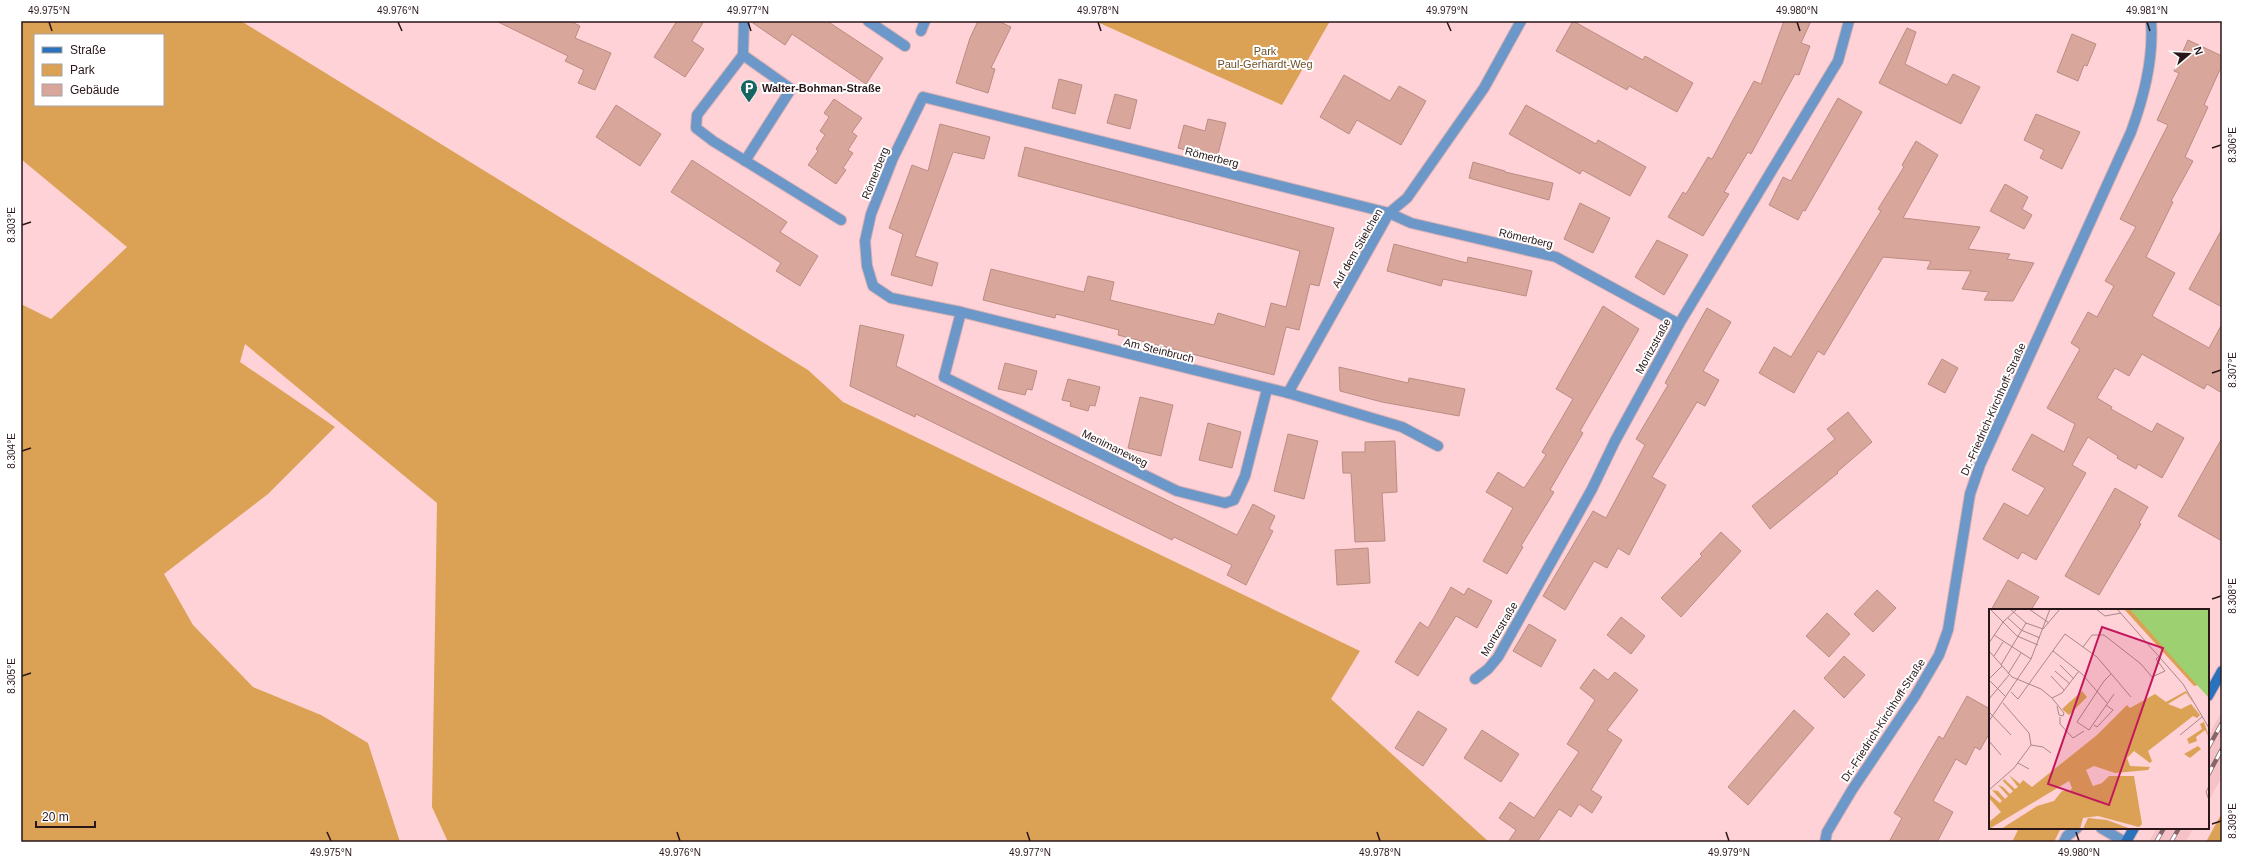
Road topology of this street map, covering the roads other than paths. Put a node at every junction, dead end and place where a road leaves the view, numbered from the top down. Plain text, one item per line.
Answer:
1 (744, 21) edge
2 (868, 21) edge
3 (925, 21) edge
4 (1521, 21) edge
5 (1849, 21) edge
6 (2151, 21) edge
7 (921, 31) dead end
8 (905, 46) dead end
9 (743, 55) junction
10 (745, 161) junction
11 (1389, 214) junction
12 (841, 220) dead end
13 (873, 286) joint
14 (961, 312) junction
15 (1679, 324) junction
16 (1267, 389) junction
17 (1288, 393) junction
18 (1438, 446) dead end
19 (2222, 671) edge
20 (1475, 679) dead end
21 (2209, 694) edge
22 (2076, 829) edge
23 (2103, 829) edge
24 (2133, 829) edge
25 (1825, 842) edge
26 (2064, 842) edge
27 (2126, 842) edge

1 - 9 street
2 - 8 street
3 - 7 street
4 - 11 street, Auf dem Stielchen
5 - 15 street, Moritzstraße
6 - 25 street, Dr.-Friedrich-Kirchhoff-Straße
9 - 10 street
9 - 10 street
10 - 12 street
11 - 13 street, Römerberg
11 - 15 street, Römerberg
11 - 17 street, Auf dem Stielchen
13 - 14 street, Am Steinbruch
14 - 16 street, Am Steinbruch
14 - 16 street, Menimaneweg
15 - 20 street, Moritzstraße
16 - 17 street, Am Steinbruch
17 - 18 street, Am Steinbruch
19 - 21 main road
22 - 26 street
23 - 27 street
24 - 27 main road

